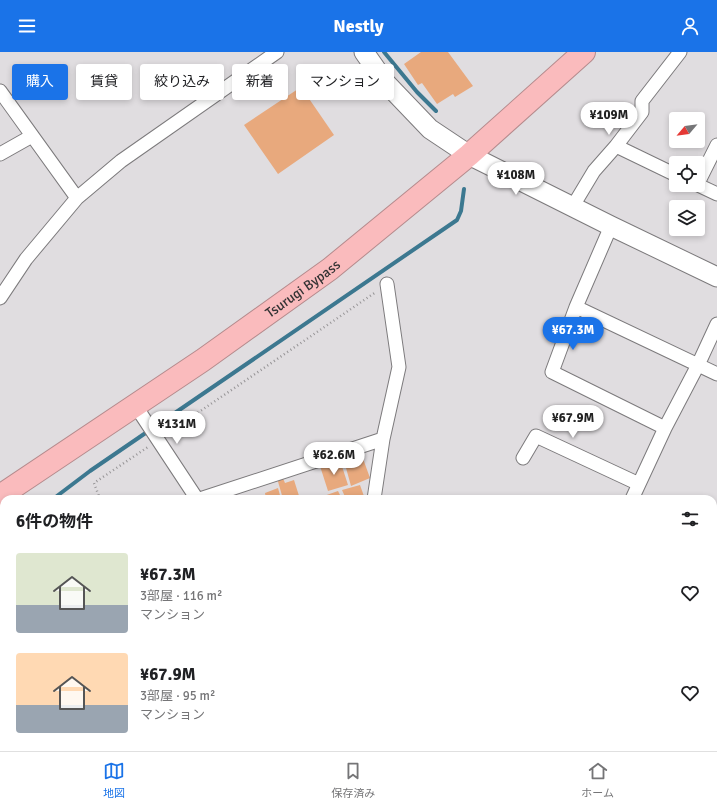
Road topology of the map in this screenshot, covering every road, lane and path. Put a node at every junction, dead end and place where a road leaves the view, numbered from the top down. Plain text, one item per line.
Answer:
1 (277, 52) edge
2 (364, 52) edge
3 (584, 52) edge
4 (680, 52) edge
5 (0, 91) edge
6 (32, 136) junction
7 (717, 145) edge
8 (616, 146) junction
9 (0, 154) edge
10 (469, 155) junction
11 (705, 170) edge
12 (669, 172) edge
13 (705, 188) edge
14 (717, 194) edge
15 (77, 198) junction
16 (573, 206) junction
17 (611, 226) junction
18 (717, 277) edge
19 (387, 284) joint
20 (0, 298) edge
21 (576, 307) junction
22 (717, 324) edge
23 (698, 365) junction
24 (717, 374) edge
25 (135, 405) junction
26 (665, 428) junction
27 (166, 434) dead end
28 (382, 438) junction
29 (153, 443) dead end
30 (523, 458) dead end
31 (639, 484) junction
32 (1, 495) edge
33 (98, 495) edge
34 (194, 495) edge
35 (212, 495) edge
36 (375, 495) edge
37 (634, 495) edge

1 - 15 street
2 - 10 street
3 - 10 highway, Tsurugi Bypass
4 - 8 street
5 - 6 street
6 - 9 street
6 - 15 street
7 - 11 street
8 - 12 street
8 - 16 street
10 - 16 street
10 - 25 highway, Tsurugi Bypass
13 - 14 street
15 - 20 street
16 - 17 street
17 - 18 street
17 - 21 street
19 - 27 path
19 - 28 street
21 - 23 street
21 - 26 street
22 - 23 street
23 - 24 street
23 - 26 street
25 - 32 highway, Tsurugi Bypass
25 - 34 street
26 - 31 street
28 - 35 street
28 - 36 street
29 - 33 path
30 - 31 street
31 - 37 street

